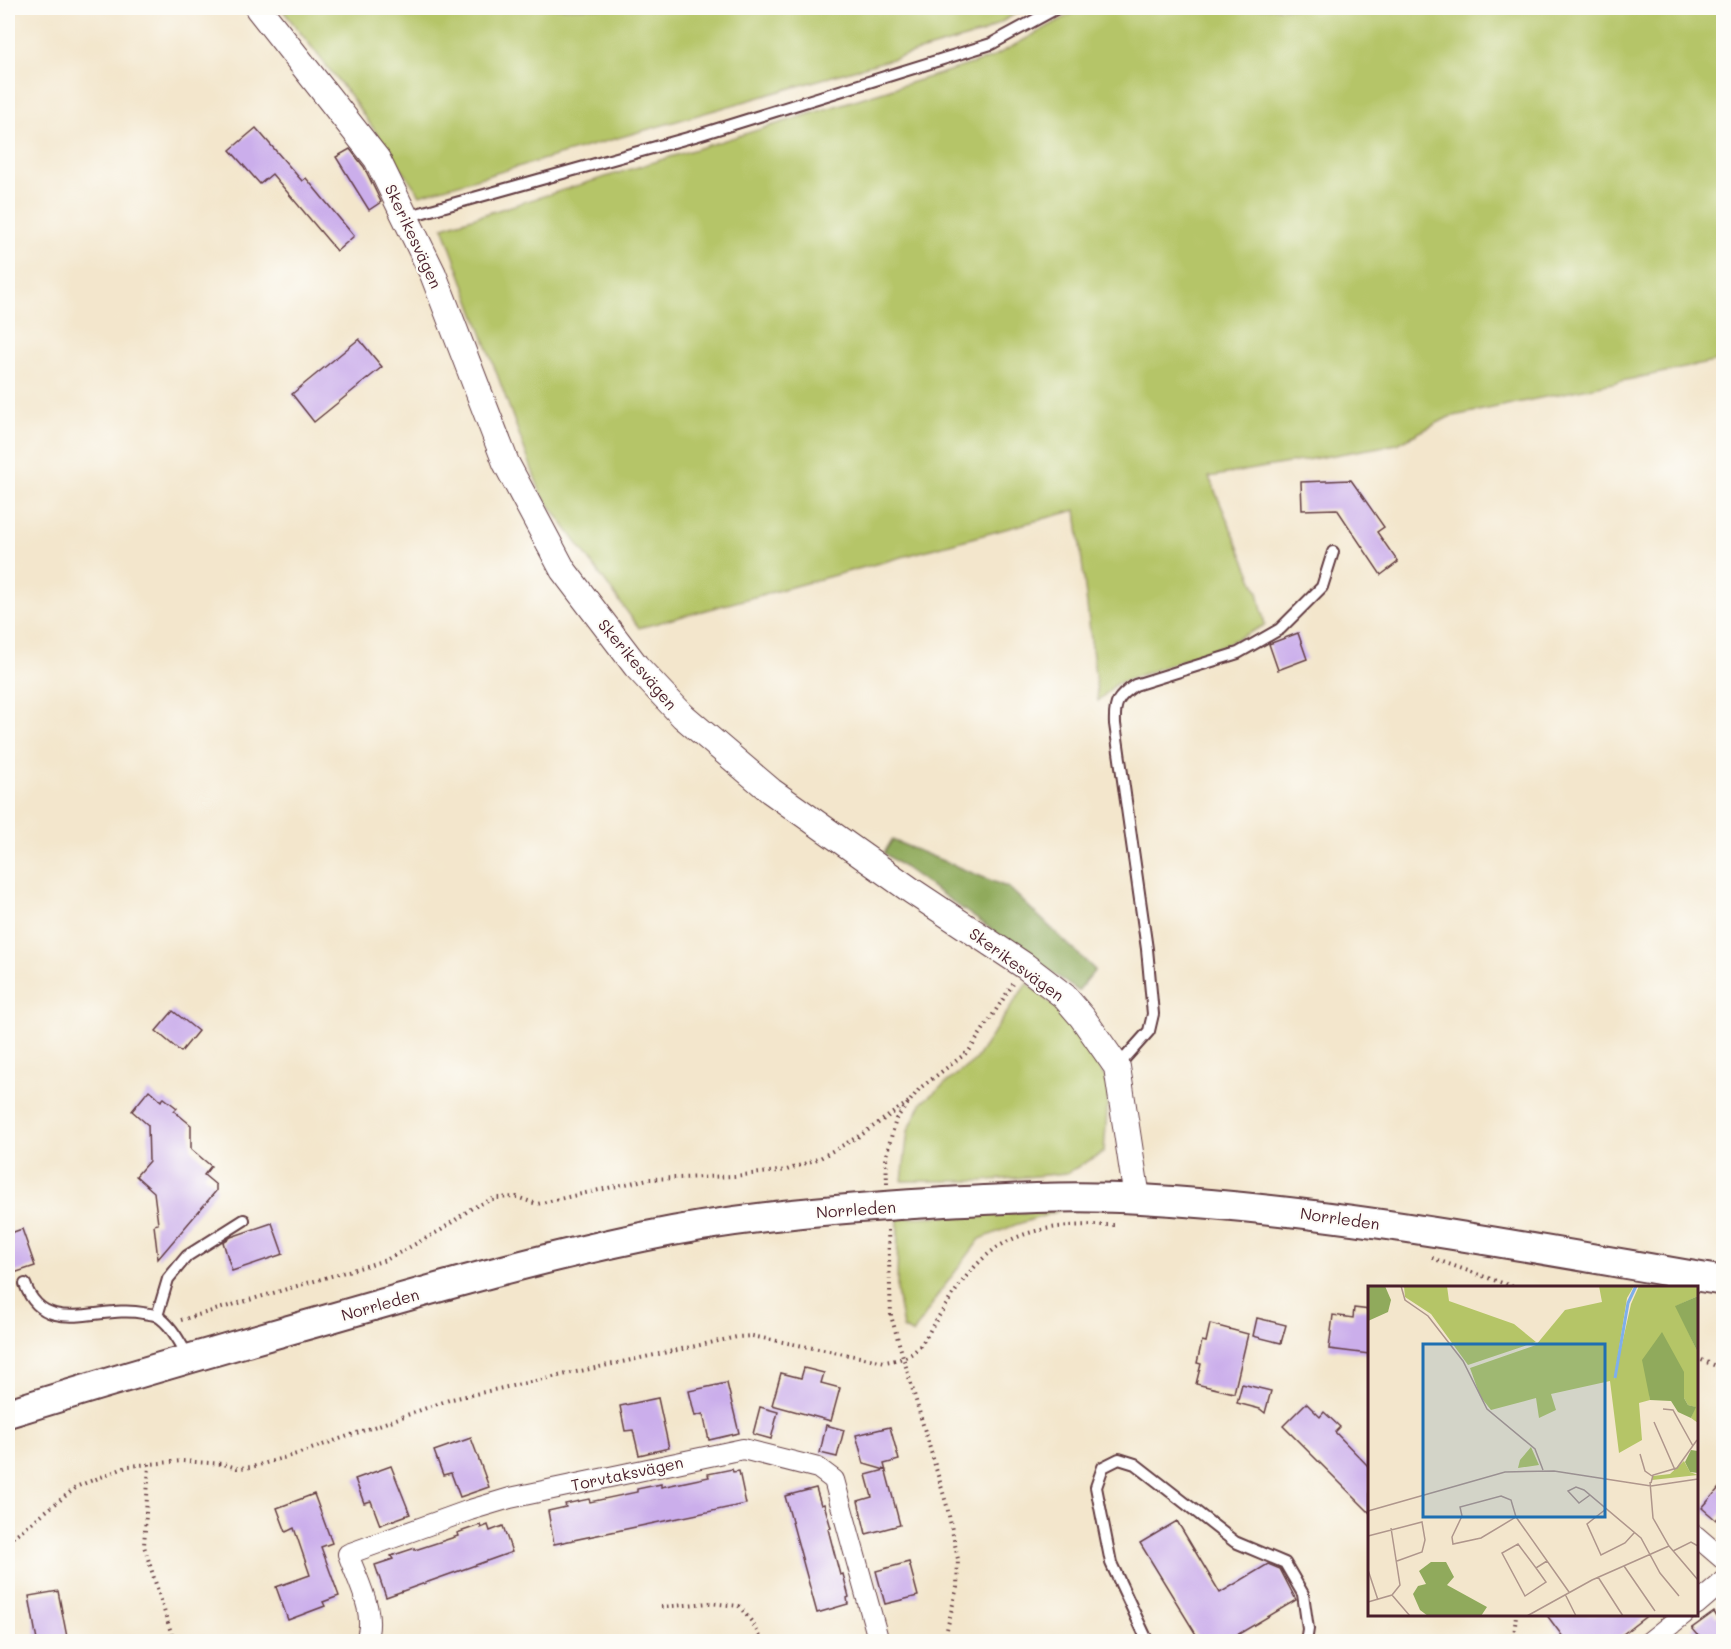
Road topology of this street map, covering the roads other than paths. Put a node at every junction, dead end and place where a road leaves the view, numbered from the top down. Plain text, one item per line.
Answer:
1 (258, 8) edge
2 (1057, 8) edge
3 (406, 217) junction
4 (1333, 552) dead end
5 (1117, 1067) junction
6 (1137, 1198) junction
7 (244, 1220) dead end
8 (1724, 1281) edge
9 (25, 1284) dead end
10 (157, 1316) junction
11 (189, 1359) junction
12 (8, 1413) edge
13 (1698, 1538) edge
14 (1724, 1560) edge
15 (1724, 1581) edge
16 (1698, 1603) edge
17 (1681, 1616) edge
18 (365, 1641) edge
19 (879, 1641) edge
20 (1148, 1641) edge
21 (1306, 1641) edge
22 (1649, 1641) edge

1 - 3 street, Skerikesvägen
2 - 3 lane
3 - 5 street, Skerikesvägen
4 - 5 lane
5 - 6 street, Skerikesvägen
6 - 8 main road, Norrleden
6 - 11 main road, Norrleden
7 - 10 lane
9 - 10 lane
10 - 11 lane
11 - 12 main road, Norrleden
13 - 14 street
15 - 16 street
17 - 22 street
18 - 19 street, Torvtaksvägen
20 - 21 lane

